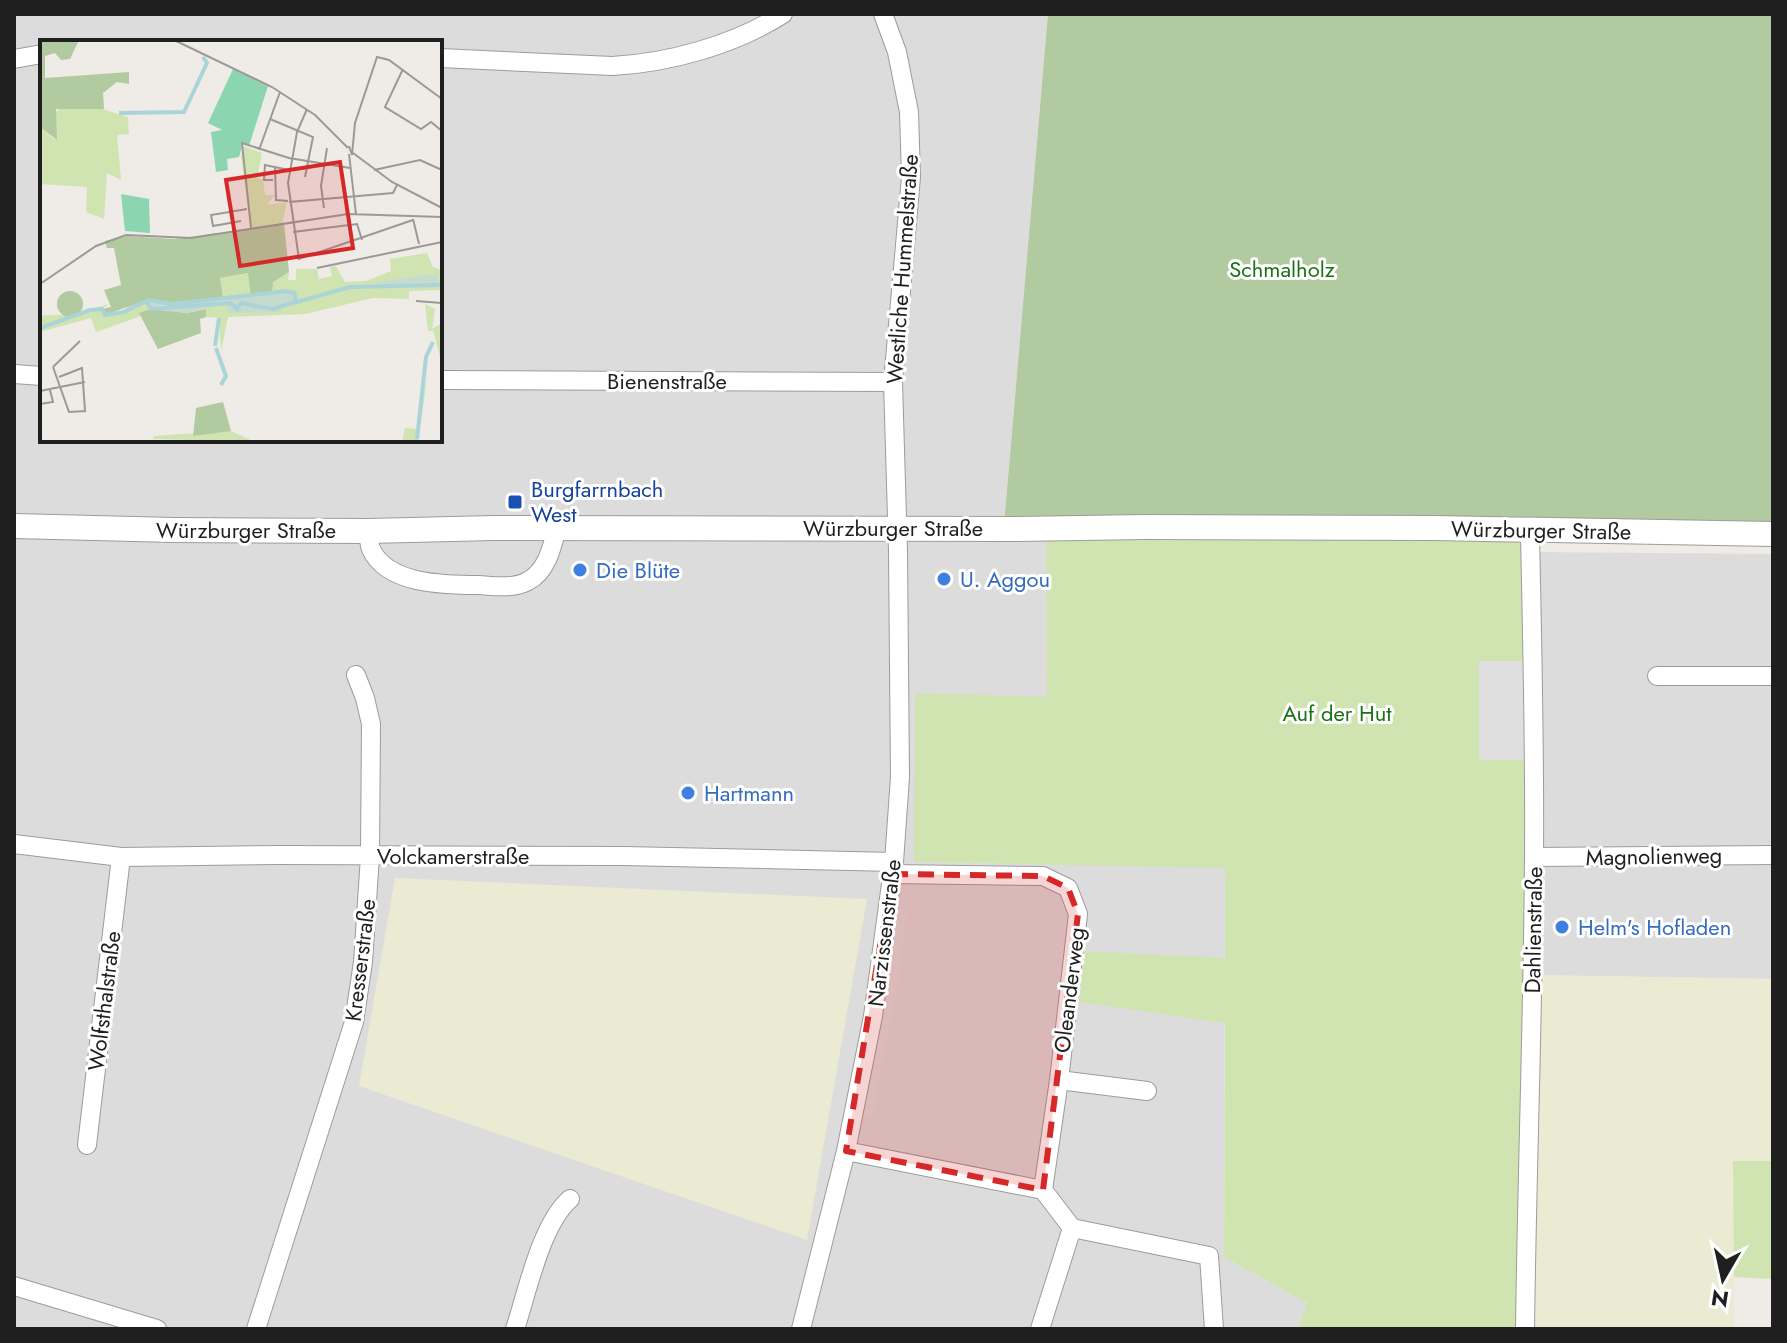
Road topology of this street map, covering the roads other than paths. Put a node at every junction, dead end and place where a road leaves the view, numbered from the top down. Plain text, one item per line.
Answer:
1 (783, 14) edge
2 (883, 14) edge
3 (40, 54) edge
4 (442, 58) edge
5 (14, 59) edge
6 (14, 374) edge
7 (40, 376) edge
8 (442, 380) edge
9 (893, 382) junction
10 (14, 526) edge
11 (557, 528) junction
12 (898, 529) junction
13 (368, 531) junction
14 (1530, 531) junction
15 (1773, 534) edge
16 (356, 675) dead end
17 (1657, 676) dead end
18 (1773, 676) edge
19 (14, 844) edge
20 (1773, 855) edge
21 (370, 856) junction
22 (121, 857) junction
23 (1534, 857) junction
24 (893, 868) junction
25 (1059, 1080) junction
26 (1147, 1091) dead end
27 (87, 1145) dead end
28 (846, 1151) junction
29 (1043, 1190) junction
30 (570, 1199) dead end
31 (1072, 1228) junction
32 (14, 1286) edge
33 (157, 1329) edge
34 (256, 1329) edge
35 (515, 1329) edge
36 (801, 1329) edge
37 (1040, 1329) edge
38 (1214, 1329) edge
39 (1525, 1329) edge

1 - 4 street
2 - 9 street, Westliche Hummelstraße
3 - 5 street
6 - 7 street
8 - 9 street, Bienenstraße
9 - 12 street, Westliche Hummelstraße
10 - 13 street, Würzburger Straße
11 - 12 street, Würzburger Straße
11 - 13 street, Würzburger Straße
11 - 13 street
12 - 14 street, Würzburger Straße
12 - 24 street, Narzissenstraße
14 - 15 street, Würzburger Straße
14 - 23 street, Dahlienstraße
16 - 21 street, Kresserstraße
17 - 18 street
19 - 22 street, Volckamerstraße
20 - 23 street, Magnolienweg
21 - 22 street, Volckamerstraße
21 - 24 street, Volckamerstraße
21 - 34 street, Kresserstraße
22 - 27 street, Wolfsthalstraße
23 - 39 street, Dahlienstraße
24 - 25 street, Oleanderweg
24 - 28 street, Narzissenstraße
25 - 26 street, Oleanderweg
25 - 29 street, Oleanderweg
28 - 29 street
28 - 36 street, Narzissenstraße
29 - 31 street
30 - 35 street
31 - 37 street
31 - 38 street
32 - 33 street

